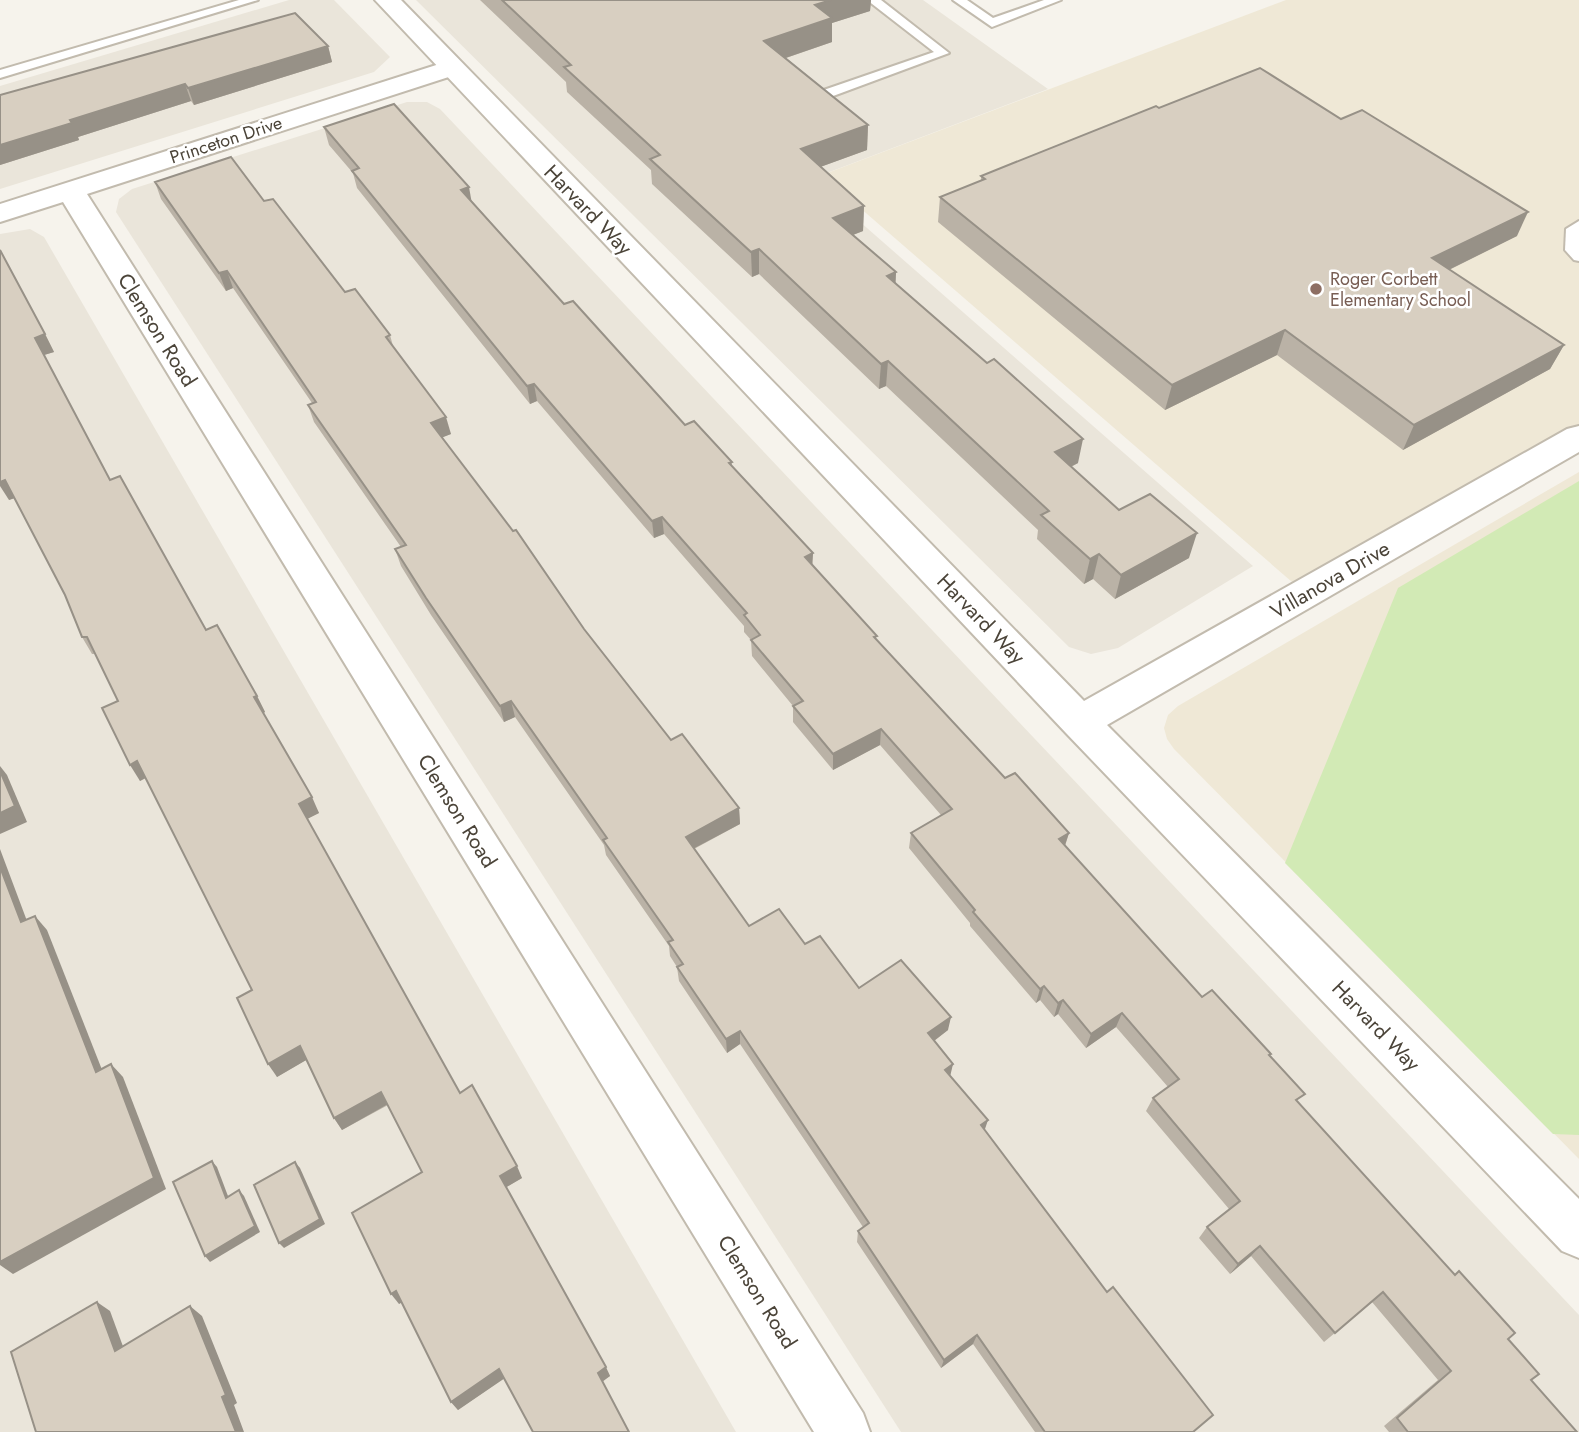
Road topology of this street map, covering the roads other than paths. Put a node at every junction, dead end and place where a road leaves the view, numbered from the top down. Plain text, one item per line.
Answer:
1 (252, 0) edge
2 (387, 0) edge
3 (873, 0) edge
4 (959, 0) edge
5 (1055, 0) edge
6 (452, 68) junction
7 (0, 74) edge
8 (820, 96) edge
9 (70, 190) junction
10 (0, 212) edge
11 (1579, 225) edge
12 (1579, 257) edge
13 (1579, 437) edge
14 (1080, 722) junction
15 (1579, 1234) edge
16 (844, 1432) edge

1 - 7 lane
2 - 6 street, Harvard Way
3 - 8 lane
4 - 5 lane
6 - 9 street, Princeton Drive
6 - 14 street, Harvard Way
9 - 10 street, Princeton Drive
9 - 16 street, Clemson Road
11 - 12 lane
13 - 14 street, Villanova Drive
14 - 15 street, Harvard Way

